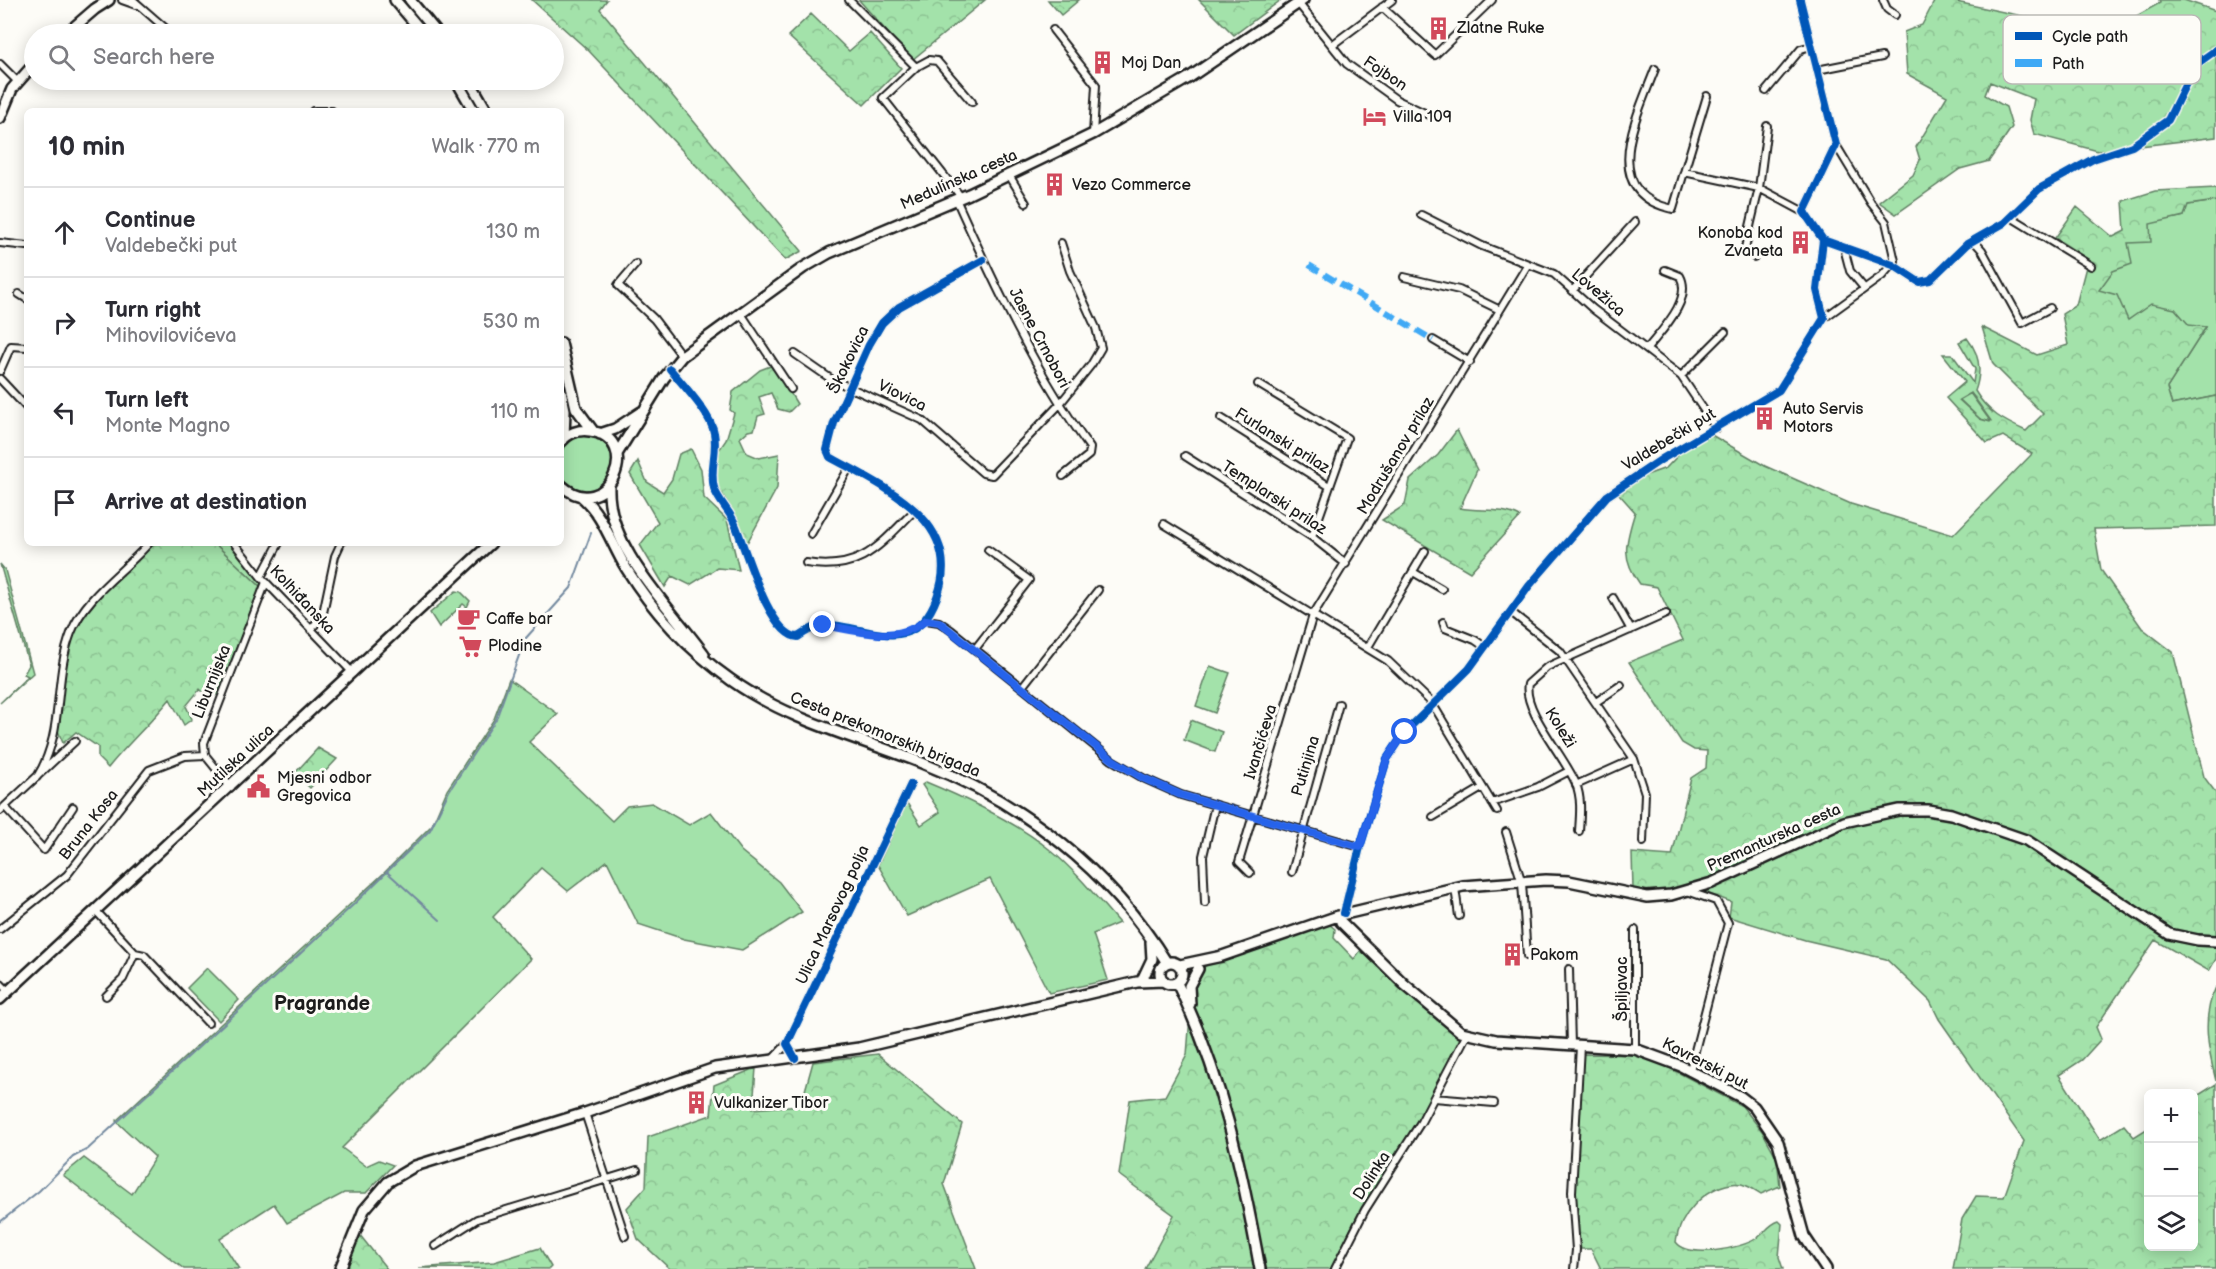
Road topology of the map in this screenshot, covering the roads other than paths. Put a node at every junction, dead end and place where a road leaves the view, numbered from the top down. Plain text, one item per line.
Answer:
1 (109, 0) edge
2 (122, 0) edge
3 (395, 0) edge
4 (410, 0) edge
5 (849, 0) edge
6 (1392, 0) edge
7 (1492, 0) edge
8 (1800, 0) edge
9 (1882, 0) edge
10 (1301, 2) edge
11 (135, 3) edge
12 (98, 4) edge
13 (1382, 7) junction
14 (1895, 15) dead end
15 (77, 24) edge
16 (160, 24) edge
17 (415, 24) edge
18 (430, 24) edge
19 (1053, 30) dead end
20 (1332, 45) junction
21 (1811, 46) junction
22 (2216, 50) edge
23 (1882, 57) dead end
24 (2201, 61) edge
25 (0, 64) edge
26 (916, 67) junction
27 (1655, 69) dead end
28 (1817, 70) junction
29 (24, 75) edge
30 (18, 82) junction
31 (2186, 84) edge
32 (462, 90) edge
33 (475, 90) edge
34 (1766, 91) dead end
35 (1707, 96) dead end
36 (972, 102) dead end
37 (472, 108) edge
38 (485, 108) edge
39 (1431, 116) dead end
40 (0, 118) edge
41 (1767, 126) dead end
42 (1094, 134) junction
43 (1836, 145) junction
44 (1684, 172) junction
45 (1008, 175) junction
46 (1759, 188) junction
47 (958, 198) junction
48 (1026, 203) dead end
49 (1804, 212) junction
50 (1421, 215) dead end
51 (2011, 217) junction
52 (1635, 222) dead end
53 (1822, 240) junction
54 (1974, 241) junction
55 (0, 243) edge
56 (1060, 243) dead end
57 (24, 246) edge
58 (1844, 248) junction
59 (1754, 257) dead end
60 (983, 260) junction
61 (636, 264) dead end
62 (1528, 264) junction
63 (1893, 265) junction
64 (2091, 266) dead end
65 (1665, 270) dead end
66 (1404, 277) dead end
67 (1864, 288) junction
68 (1573, 290) junction
69 (19, 294) dead end
70 (24, 298) edge
71 (2050, 308) dead end
72 (1500, 310) junction
73 (741, 312) junction
74 (1824, 318) junction
75 (1725, 332) dead end
76 (1433, 340) dead end
77 (24, 347) edge
78 (1647, 349) junction
79 (795, 354) dead end
80 (564, 356) edge
81 (682, 356) junction
82 (1470, 362) junction
83 (670, 369) junction
84 (0, 371) edge
85 (1681, 376) junction
86 (0, 379) edge
87 (1258, 384) dead end
88 (850, 386) junction
89 (792, 388) dead end
90 (24, 405) edge
91 (1059, 405) junction
92 (647, 407) junction
93 (1221, 418) dead end
94 (1716, 428) junction
95 (596, 432) junction
96 (564, 439) edge
97 (617, 454) junction
98 (1185, 456) dead end
99 (849, 468) junction
100 (1063, 476) dead end
101 (609, 486) junction
102 (1329, 486) junction
103 (564, 487) edge
104 (577, 495) junction
105 (564, 497) edge
106 (915, 510) junction
107 (1164, 524) dead end
108 (811, 534) dead end
109 (1312, 537) junction
110 (146, 546) edge
111 (236, 546) edge
112 (278, 546) edge
113 (340, 546) edge
114 (488, 546) edge
115 (988, 550) dead end
116 (1425, 551) dead end
117 (806, 563) dead end
118 (1346, 564) junction
119 (1413, 572) junction
120 (264, 579) junction
121 (1442, 589) dead end
122 (1098, 590) dead end
123 (1613, 598) dead end
124 (1511, 612) junction
125 (1666, 614) dead end
126 (1313, 615) junction
127 (926, 620) junction
128 (1443, 622) dead end
129 (311, 630) junction
130 (1631, 630) junction
131 (1368, 646) junction
132 (1485, 647) junction
133 (975, 649) junction
134 (1566, 659) junction
135 (713, 666) junction
136 (353, 673) junction
137 (1621, 685) dead end
138 (1022, 687) junction
139 (1596, 702) junction
140 (1432, 703) junction
141 (1339, 704) dead end
142 (75, 741) dead end
143 (53, 743) junction
144 (67, 748) junction
145 (205, 755) junction
146 (1634, 759) junction
147 (1569, 771) junction
148 (37, 777) junction
149 (911, 784) dead end
150 (1576, 784) junction
151 (231, 786) junction
152 (1482, 788) junction
153 (1492, 803) junction
154 (1215, 806) junction
155 (73, 807) dead end
156 (2, 809) edge
157 (1497, 811) dead end
158 (1253, 815) junction
159 (1433, 817) dead end
160 (1302, 830) junction
161 (1579, 831) dead end
162 (1506, 832) dead end
163 (1643, 842) dead end
164 (1360, 847) junction
165 (1292, 872) dead end
166 (1250, 873) dead end
167 (1522, 883) junction
168 (1455, 888) junction
169 (1687, 891) junction
170 (1205, 903) dead end
171 (96, 911) junction
172 (1459, 916) dead end
173 (1343, 917) junction
174 (0, 929) edge
175 (1635, 930) dead end
176 (1148, 934) junction
177 (2216, 941) edge
178 (135, 952) junction
179 (1222, 956) junction
180 (1527, 956) dead end
181 (1164, 967) junction
182 (1198, 969) junction
183 (1569, 969) dead end
184 (1180, 975) junction
185 (1140, 980) junction
186 (1164, 981) junction
187 (0, 983) edge
188 (8, 991) junction
189 (106, 996) dead end
190 (0, 999) edge
191 (1191, 1012) junction
192 (208, 1023) dead end
193 (1467, 1034) junction
194 (787, 1044) junction
195 (1576, 1046) junction
196 (1635, 1049) junction
197 (795, 1058) junction
198 (771, 1061) junction
199 (1690, 1070) junction
200 (1434, 1098) junction
201 (1494, 1103) dead end
202 (585, 1113) junction
203 (637, 1170) dead end
204 (606, 1180) junction
205 (625, 1236) dead end
206 (435, 1246) dead end
207 (340, 1269) edge
208 (1260, 1269) edge
209 (1335, 1269) edge
210 (1574, 1269) edge
211 (1826, 1269) edge

1 - 12 main road
2 - 11 street
3 - 17 main road
4 - 18 main road
5 - 26 street
6 - 13 street
7 - 13 street
8 - 21 street
9 - 14 street
10 - 20 street, Fojbon
10 - 42 main road, Medulinska cesta
11 - 16 street
12 - 15 main road
13 - 20 street
19 - 42 street
20 - 39 street, Fojbon
21 - 28 street
21 - 34 street
22 - 24 street
23 - 28 street
25 - 30 street
26 - 36 street
26 - 47 street, Jasne Crnobori
27 - 44 street
28 - 43 street
29 - 30 main road
30 - 40 main road
31 - 51 street
32 - 37 main road
33 - 38 main road
35 - 44 street
41 - 46 street
42 - 45 main road, Medulinska cesta
43 - 49 street
43 - 63 street
44 - 46 street
45 - 47 main road, Medulinska cesta
45 - 48 street
46 - 49 street
46 - 59 street
47 - 60 street, Jasne Crnobori
47 - 73 main road, Medulinska cesta
49 - 53 street
50 - 62 street, Lovežica
51 - 54 street
51 - 64 street
52 - 68 street
53 - 58 street
53 - 74 street
54 - 63 street
54 - 71 street
55 - 57 street
56 - 91 street
58 - 63 street
58 - 67 street
60 - 88 street, Škokovica
60 - 91 street, Jasne Crnobori
61 - 81 street
62 - 68 street, Lovežica
62 - 72 street
63 - 67 street
65 - 78 street
66 - 72 street
67 - 74 street
68 - 78 street, Lovežica
69 - 70 street
72 - 82 street, Modrušanov prilaz
73 - 81 main road, Medulinska cesta
73 - 89 street
74 - 94 street, Valdebečki put
75 - 85 street
76 - 82 street
77 - 84 street
78 - 85 street, Lovežica
79 - 88 street, Viovica
80 - 95 main road
81 - 83 main road, Medulinska cesta
82 - 118 street, Modrušanov prilaz
83 - 92 main road, Medulinska cesta
83 - 127 street
85 - 94 street, Lovežica
86 - 90 street
87 - 102 street
88 - 91 street, Viovica
88 - 99 street, Škokovica
91 - 100 street, Jasne Crnobori
92 - 95 main road
92 - 97 main road, Medulinska cesta
93 - 102 street, Furlanski prilaz
94 - 124 street, Valdebečki put
95 - 96 main road
95 - 97 main road
97 - 101 main road
98 - 109 street, Templarski prilaz
99 - 106 street
99 - 108 street
101 - 104 main road
101 - 135 main road, Cesta prekomorskih brigada
102 - 109 street
103 - 104 main road, Cesta prekomorskih brigada
104 - 105 main road
104 - 135 main road, Cesta prekomorskih brigada
106 - 117 street
106 - 127 street
107 - 126 street
109 - 118 street, Templarski prilaz
110 - 143 street
111 - 120 street, Kolhiđanska
112 - 120 street, Liburnijska
113 - 129 street
114 - 136 main road, Mutilska ulica
115 - 133 street
116 - 119 street
118 - 126 street, Modrušanov prilaz
119 - 121 street
119 - 131 street
120 - 129 street, Kolhiđanska
120 - 145 street, Liburnijska
122 - 138 street
123 - 130 street
124 - 132 street, Valdebečki put
124 - 134 street
125 - 130 street
126 - 131 street
126 - 158 street, Ivančićeva
127 - 133 street
128 - 132 street
129 - 136 street, Kolhiđanska
130 - 134 street
131 - 140 street
132 - 140 street, Valdebečki put
133 - 138 street
134 - 139 street
134 - 147 street, Koleži
135 - 176 main road, Cesta prekomorskih brigada
136 - 151 main road, Mutilska ulica
137 - 139 street
138 - 154 street
139 - 146 street
140 - 152 street
140 - 164 street, Valdebečki put
141 - 160 street, Putinjina
142 - 144 street
143 - 144 street
143 - 148 street
144 - 148 street
145 - 151 street
145 - 174 street, Bruna Kosa
146 - 150 street
146 - 163 street
147 - 150 street, Koleži
147 - 153 street
148 - 156 street
149 - 194 street, Ulica Marsovog polja
150 - 161 street, Koleži
151 - 171 main road, Mutilska ulica
152 - 153 street
152 - 159 street
153 - 157 street
154 - 158 street
154 - 170 street
155 - 156 street
158 - 160 street
158 - 166 street, Ivančićeva
160 - 164 street
160 - 165 street, Putinjina
162 - 167 street
164 - 173 street, Valdebečki put
167 - 168 main road, Premanturska cesta
167 - 169 main road, Premanturska cesta
167 - 180 street
168 - 172 street
168 - 173 main road, Premanturska cesta
169 - 177 main road, Premanturska cesta
169 - 199 street
171 - 178 street
171 - 188 main road, Mutilska ulica
173 - 179 main road, Premanturska cesta
173 - 193 main road, Kavrerski put
175 - 196 street, Špiljavac
176 - 181 main road, Cesta prekomorskih brigada
176 - 185 main road
178 - 189 street
178 - 192 street
179 - 182 main road, Premanturska cesta
179 - 184 main road, Premanturska cesta
181 - 184 main road
181 - 185 main road
181 - 186 main road, Cesta prekomorskih brigada
182 - 184 main road, Premanturska cesta
182 - 191 main road
183 - 195 street
184 - 186 main road
184 - 191 main road
185 - 186 main road
185 - 197 main road
187 - 188 street
188 - 190 main road, Mutilska ulica
191 - 208 main road
193 - 195 main road, Kavrerski put
193 - 200 street, Dolinka
194 - 197 street
194 - 198 street, Ulica Marsovog polja
195 - 196 main road, Kavrerski put
195 - 210 street
196 - 199 main road, Kavrerski put
197 - 198 main road
198 - 202 main road
199 - 211 main road, Kavrerski put
200 - 201 street
200 - 209 street, Dolinka
202 - 204 street
202 - 207 main road
203 - 204 street
204 - 205 street
204 - 206 street

